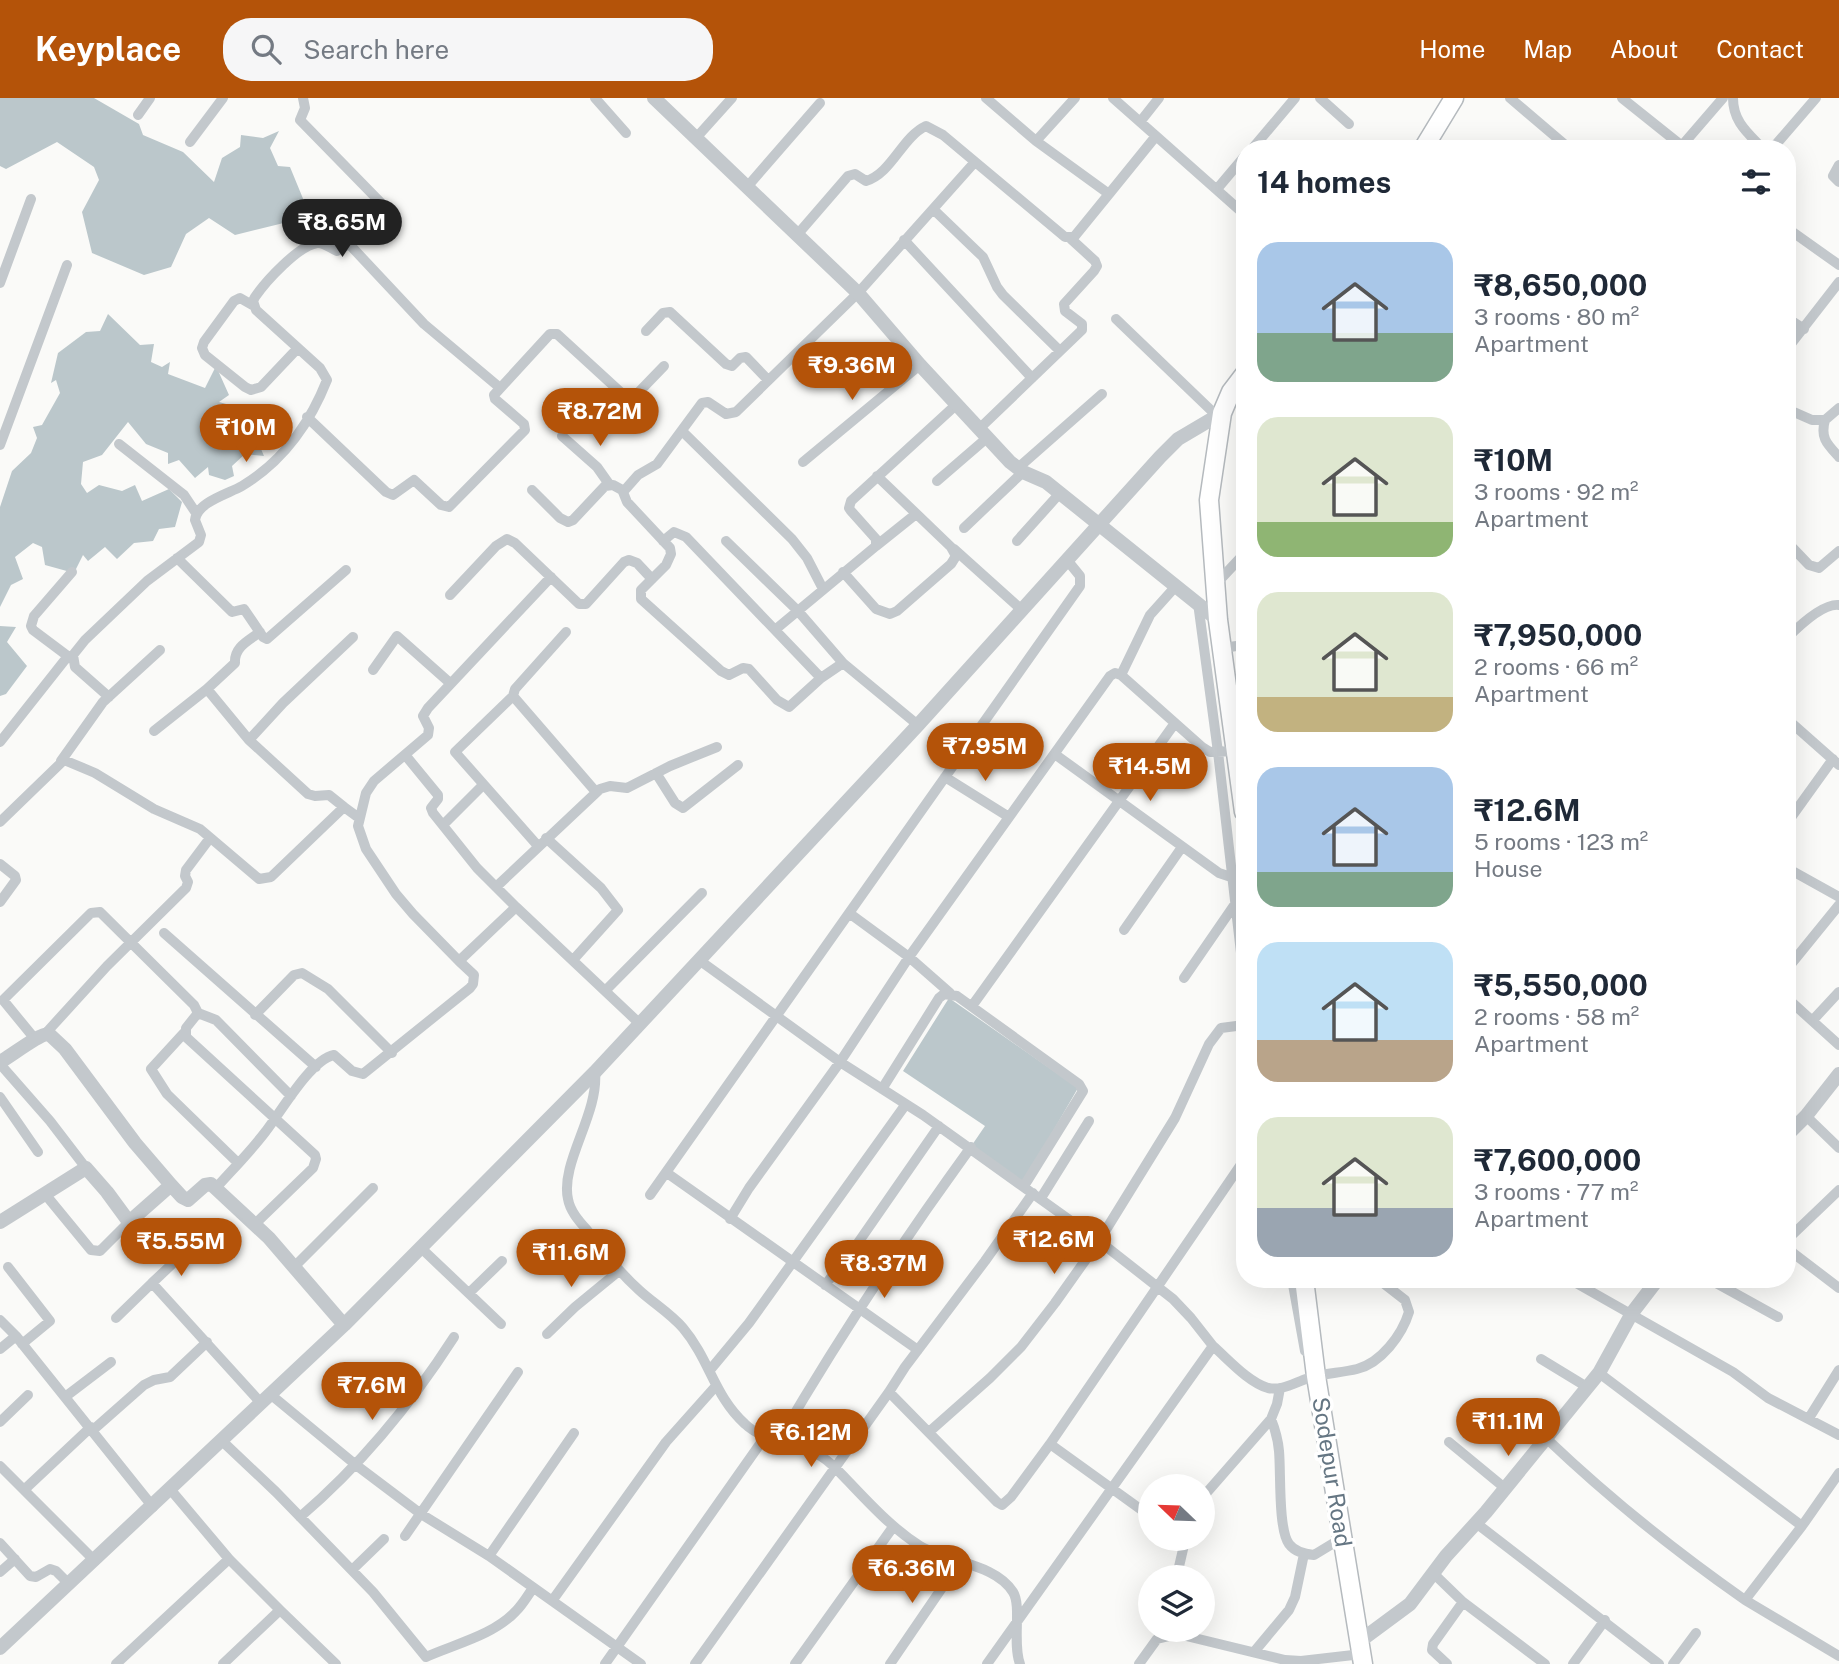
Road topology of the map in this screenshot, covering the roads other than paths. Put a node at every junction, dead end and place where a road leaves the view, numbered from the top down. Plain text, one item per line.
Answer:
1 (150, 98) edge
2 (223, 98) edge
3 (303, 98) edge
4 (595, 98) edge
5 (654, 98) edge
6 (732, 98) edge
7 (986, 98) edge
8 (1075, 98) edge
9 (1113, 98) edge
10 (1159, 98) edge
11 (1296, 98) edge
12 (1320, 98) edge
13 (1454, 98) edge
14 (1510, 98) edge
15 (1622, 98) edge
16 (1723, 98) edge
17 (1733, 98) edge
18 (1816, 98) edge
19 (820, 103) dead end
20 (138, 115) dead end
21 (1140, 122) junction
22 (1349, 124) dead end
23 (626, 133) dead end
24 (1156, 136) junction
25 (695, 138) junction
26 (1260, 140) edge
27 (1428, 140) edge
28 (1559, 140) edge
29 (1672, 140) edge
30 (1686, 140) edge
31 (1754, 140) edge
32 (1780, 140) edge
33 (1036, 141) junction
34 (190, 142) dead end
35 (974, 163) junction
36 (1839, 164) edge
37 (1236, 166) edge
38 (1839, 182) edge
39 (747, 187) junction
40 (1217, 189) junction
41 (1109, 194) junction
42 (30, 200) dead end
43 (1236, 207) edge
44 (933, 209) junction
45 (1796, 234) edge
46 (797, 235) junction
47 (1072, 239) junction
48 (904, 240) junction
49 (349, 244) junction
50 (67, 265) dead end
51 (1839, 265) edge
52 (1839, 282) edge
53 (0, 284) edge
54 (858, 293) junction
55 (1835, 299) edge
56 (254, 306) junction
57 (1116, 319) dead end
58 (1796, 324) edge
59 (1804, 329) junction
60 (646, 331) dead end
61 (1796, 338) edge
62 (297, 349) junction
63 (1060, 351) junction
64 (920, 365) junction
65 (664, 366) dead end
66 (1032, 378) junction
67 (768, 380) junction
68 (1236, 385) edge
69 (499, 387) junction
70 (1102, 394) dead end
71 (957, 404) junction
72 (1839, 408) edge
73 (1796, 413) edge
74 (1220, 415) junction
75 (307, 417) junction
76 (1825, 421) junction
77 (682, 431) junction
78 (984, 432) junction
79 (562, 436) dead end
80 (119, 444) dead end
81 (0, 445) edge
82 (1839, 457) edge
83 (803, 462) dead end
84 (1020, 470) junction
85 (877, 476) junction
86 (937, 481) dead end
87 (609, 484) junction
88 (531, 490) dead end
89 (624, 491) junction
90 (1060, 493) junction
91 (196, 513) junction
92 (916, 514) junction
93 (1098, 524) junction
94 (964, 528) dead end
95 (663, 541) junction
96 (726, 541) dead end
97 (1017, 541) dead end
98 (876, 545) junction
99 (951, 547) junction
100 (1796, 551) edge
101 (1839, 551) edge
102 (177, 558) junction
103 (1067, 560) junction
104 (1236, 563) edge
105 (346, 570) dead end
106 (72, 572) dead end
107 (844, 572) junction
108 (551, 577) junction
109 (652, 579) junction
110 (1215, 585) junction
111 (1176, 586) junction
112 (823, 589) junction
113 (450, 595) dead end
114 (1198, 603) junction
115 (1839, 605) edge
116 (1022, 610) junction
117 (798, 611) junction
118 (1218, 620) junction
119 (776, 629) junction
120 (1796, 631) edge
121 (260, 632) junction
122 (566, 632) dead end
123 (353, 637) dead end
124 (1236, 646) edge
125 (1222, 648) junction
126 (160, 650) dead end
127 (70, 658) junction
128 (843, 663) junction
129 (373, 670) dead end
130 (1121, 675) junction
131 (821, 678) junction
132 (450, 683) junction
133 (207, 689) junction
134 (513, 696) junction
135 (108, 697) junction
136 (1236, 711) edge
137 (1175, 723) junction
138 (918, 725) junction
139 (1796, 727) edge
140 (154, 731) dead end
141 (1236, 732) edge
142 (248, 740) junction
143 (0, 742) edge
144 (717, 747) dead end
145 (1227, 752) junction
146 (406, 755) junction
147 (1056, 755) junction
148 (61, 761) junction
149 (1836, 762) edge
150 (738, 765) dead end
151 (656, 773) junction
152 (945, 777) junction
153 (1236, 784) edge
154 (483, 785) junction
155 (596, 792) junction
156 (1120, 800) junction
157 (344, 807) junction
158 (1796, 811) edge
159 (1009, 817) junction
160 (359, 818) junction
161 (0, 822) edge
162 (443, 825) junction
163 (210, 838) junction
164 (542, 842) junction
165 (1182, 847) junction
166 (1, 866) edge
167 (1796, 874) edge
168 (1236, 875) edge
169 (1231, 877) junction
170 (496, 887) junction
171 (702, 893) dead end
172 (1839, 897) edge
173 (0, 902) edge
174 (1235, 904) junction
175 (1839, 905) edge
176 (516, 907) junction
177 (1236, 912) edge
178 (849, 913) junction
179 (1124, 930) dead end
180 (164, 933) dead end
181 (130, 942) junction
182 (909, 957) junction
183 (1796, 958) edge
184 (573, 960) junction
185 (699, 960) junction
186 (459, 961) junction
187 (1184, 978) dead end
188 (605, 991) junction
189 (1839, 992) edge
190 (950, 993) junction
191 (1, 1000) edge
192 (1796, 1005) edge
193 (972, 1006) junction
194 (198, 1013) junction
195 (255, 1015) junction
196 (776, 1017) junction
197 (1814, 1020) junction
198 (639, 1023) junction
199 (1236, 1026) edge
200 (184, 1033) junction
201 (41, 1036) junction
202 (1839, 1045) edge
203 (392, 1053) junction
204 (840, 1062) junction
205 (0, 1063) edge
206 (316, 1067) junction
207 (595, 1072) junction
208 (1839, 1074) edge
209 (882, 1089) junction
210 (291, 1096) junction
211 (0, 1097) edge
212 (906, 1104) junction
213 (275, 1116) junction
214 (1806, 1116) junction
215 (1089, 1121) dead end
216 (939, 1126) junction
217 (1796, 1126) edge
218 (971, 1147) junction
219 (1839, 1148) edge
220 (38, 1152) dead end
221 (238, 1163) junction
222 (86, 1168) junction
223 (1236, 1172) edge
224 (667, 1173) junction
225 (171, 1185) junction
226 (216, 1188) junction
227 (373, 1188) dead end
228 (1839, 1190) edge
229 (1033, 1192) junction
230 (45, 1194) junction
231 (650, 1195) dead end
232 (730, 1219) junction
233 (129, 1222) junction
234 (0, 1223) edge
235 (254, 1225) junction
236 (1796, 1231) edge
237 (1099, 1241) junction
238 (421, 1247) junction
239 (187, 1250) dead end
240 (1796, 1255) edge
241 (502, 1261) dead end
242 (793, 1262) junction
243 (8, 1267) dead end
244 (294, 1267) junction
245 (619, 1271) junction
246 (152, 1283) junction
247 (825, 1284) junction
248 (1158, 1287) junction
249 (1294, 1288) edge
250 (1305, 1288) edge
251 (1388, 1288) edge
252 (1587, 1288) edge
253 (1651, 1288) edge
254 (1725, 1288) edge
255 (1839, 1288) edge
256 (468, 1293) junction
257 (859, 1308) junction
258 (1632, 1312) junction
259 (1778, 1317) dead end
260 (116, 1318) dead end
261 (0, 1320) edge
262 (501, 1324) dead end
263 (344, 1325) junction
264 (547, 1334) dead end
265 (454, 1337) dead end
266 (19, 1340) junction
267 (206, 1342) junction
268 (1213, 1346) junction
269 (0, 1349) edge
270 (918, 1350) junction
271 (1541, 1359) dead end
272 (111, 1362) dead end
273 (710, 1370) junction
274 (1839, 1370) edge
275 (518, 1372) dead end
276 (1599, 1373) junction
277 (1312, 1377) junction
278 (715, 1387) junction
279 (1587, 1387) junction
280 (1280, 1388) junction
281 (890, 1392) junction
282 (28, 1395) dead end
283 (65, 1397) junction
284 (265, 1399) junction
285 (1809, 1418) junction
286 (1271, 1419) junction
287 (0, 1422) edge
288 (92, 1429) junction
289 (929, 1432) junction
290 (574, 1433) dead end
291 (1839, 1435) edge
292 (765, 1437) junction
293 (1547, 1439) junction
294 (221, 1440) junction
295 (779, 1440) junction
296 (1449, 1442) dead end
297 (1050, 1444) junction
298 (356, 1465) junction
299 (0, 1466) edge
300 (835, 1468) junction
301 (1839, 1473) edge
302 (1215, 1483) edge
303 (1836, 1485) edge
304 (25, 1489) junction
305 (170, 1489) junction
306 (1113, 1489) junction
307 (1506, 1489) junction
308 (153, 1507) junction
309 (1138, 1507) edge
310 (421, 1514) junction
311 (300, 1517) junction
312 (1476, 1523) junction
313 (1802, 1526) junction
314 (893, 1527) junction
315 (405, 1535) dead end
316 (1342, 1538) junction
317 (384, 1539) dead end
318 (0, 1543) edge
319 (1304, 1554) junction
320 (489, 1556) junction
321 (15, 1559) junction
322 (229, 1559) junction
323 (95, 1561) junction
324 (959, 1563) junction
325 (352, 1570) junction
326 (0, 1572) edge
327 (1433, 1573) junction
328 (69, 1584) junction
329 (533, 1588) junction
330 (1745, 1600) junction
331 (552, 1601) junction
332 (1464, 1602) junction
333 (280, 1610) junction
334 (1605, 1620) junction
335 (1015, 1628) junction
336 (1696, 1633) dead end
337 (1215, 1640) edge
338 (1155, 1642) edge
339 (0, 1648) edge
340 (617, 1648) junction
341 (1254, 1652) junction
342 (1362, 1653) edge
343 (1839, 1656) edge
344 (429, 1660) edge
345 (116, 1664) edge
346 (223, 1664) edge
347 (336, 1664) edge
348 (605, 1664) edge
349 (640, 1664) edge
350 (695, 1664) edge
351 (795, 1664) edge
352 (890, 1664) edge
353 (988, 1664) edge
354 (1020, 1664) edge
355 (1139, 1664) edge
356 (1447, 1664) edge
357 (1545, 1664) edge
358 (1573, 1664) edge
359 (1659, 1664) edge
360 (1673, 1664) edge

1 - 20 street
2 - 34 street
3 - 49 street
4 - 23 street
5 - 25 street
6 - 25 street
7 - 33 street
8 - 33 street
9 - 21 street
10 - 21 street
11 - 26 street
12 - 22 street
13 - 27 main road
14 - 28 street
15 - 29 street
16 - 30 street
17 - 31 street
18 - 32 street
19 - 39 street
21 - 24 street
24 - 40 street
24 - 41 street
25 - 39 street
33 - 41 street
35 - 44 street
35 - 46 street
35 - 47 street
36 - 38 street
37 - 40 street
39 - 46 street
40 - 43 street
41 - 47 street
42 - 53 street
44 - 48 street
44 - 63 street
45 - 51 street
46 - 54 street
47 - 63 street
48 - 54 street
48 - 66 street
49 - 56 street
49 - 69 street
50 - 81 street
52 - 55 street
54 - 64 street
54 - 67 street
55 - 59 street
56 - 62 street
56 - 62 street
57 - 74 street
58 - 59 street
59 - 61 street
60 - 67 street
62 - 75 street
63 - 66 street
64 - 71 street
64 - 83 street
65 - 69 street
66 - 78 street
67 - 77 street
68 - 74 main road
69 - 75 street
70 - 84 street
71 - 78 street
71 - 85 street
72 - 76 street
73 - 76 street
74 - 93 street
74 - 110 main road
75 - 91 street
76 - 82 street
77 - 89 street
77 - 112 street
78 - 84 street
78 - 86 street
79 - 87 street
80 - 91 street
84 - 90 street
84 - 94 street
85 - 92 street
85 - 98 street
87 - 88 street
87 - 89 street
89 - 95 street
90 - 93 street
90 - 97 street
91 - 102 street
92 - 98 street
92 - 99 street
93 - 103 street
93 - 111 street
95 - 109 street
95 - 119 street
96 - 117 street
98 - 107 street
99 - 107 street
99 - 116 street
100 - 101 street
102 - 121 street
102 - 127 street
103 - 116 street
103 - 152 street
104 - 110 street
105 - 121 street
106 - 127 street
107 - 112 street
108 - 109 street
108 - 113 street
108 - 132 street
109 - 131 street
110 - 118 main road
111 - 114 street
111 - 130 street
112 - 117 street
114 - 118 street
114 - 145 street
115 - 120 street
116 - 138 street
117 - 119 street
117 - 128 street
118 - 125 main road
119 - 131 street
121 - 133 street
122 - 134 street
123 - 142 street
124 - 125 street
125 - 136 main road
126 - 135 street
127 - 135 street
127 - 143 street
128 - 131 street
128 - 138 street
129 - 132 street
130 - 137 street
130 - 147 street
132 - 146 street
133 - 140 street
133 - 142 street
134 - 154 street
134 - 155 street
135 - 148 street
137 - 145 street
137 - 156 street
138 - 185 street
139 - 149 street
141 - 145 main road
142 - 157 street
144 - 151 street
145 - 153 main road
145 - 169 street
146 - 160 street
146 - 162 street
147 - 156 street
147 - 159 street
148 - 161 street
148 - 163 street
149 - 158 street
150 - 151 street
151 - 155 street
152 - 159 street
152 - 178 street
154 - 162 street
154 - 164 street
155 - 164 street
156 - 165 street
156 - 193 street
157 - 160 street
157 - 163 street
159 - 182 street
160 - 186 street
162 - 170 street
163 - 181 street
164 - 170 street
164 - 184 street
165 - 169 street
165 - 179 street
166 - 173 street
167 - 172 street
168 - 169 street
169 - 174 street
170 - 176 street
171 - 188 street
174 - 177 street
174 - 187 street
175 - 183 street
176 - 184 street
176 - 186 street
178 - 182 street
178 - 196 street
180 - 195 street
181 - 191 street
181 - 194 street
181 - 201 street
182 - 190 street
182 - 204 street
184 - 188 street
185 - 196 street
185 - 198 street
186 - 203 street
188 - 198 street
189 - 197 street
190 - 193 street
190 - 209 street
191 - 201 street
192 - 197 street
193 - 229 street
194 - 200 street
194 - 210 street
195 - 203 street
195 - 206 street
196 - 204 street
196 - 224 street
197 - 202 street
198 - 207 street
199 - 237 street
200 - 213 street
200 - 221 street
201 - 205 street
201 - 225 street
203 - 206 street
204 - 209 street
204 - 232 street
205 - 222 street
206 - 210 street
207 - 238 street
207 - 245 street
208 - 214 street
209 - 212 street
210 - 213 street
211 - 220 street
212 - 216 street
212 - 242 street
213 - 221 street
213 - 235 street
214 - 217 street
214 - 219 street
215 - 229 street
216 - 218 street
216 - 247 street
218 - 229 street
218 - 257 street
221 - 226 street
222 - 230 street
222 - 233 street
223 - 248 street
224 - 231 street
224 - 232 street
225 - 226 street
225 - 233 street
226 - 235 street
227 - 244 street
228 - 236 street
229 - 237 street
229 - 270 street
230 - 233 street
230 - 234 street
232 - 242 street
235 - 244 street
237 - 248 street
237 - 289 street
238 - 256 street
238 - 263 street
239 - 246 street
240 - 255 street
241 - 256 street
242 - 247 street
242 - 273 street
243 - 266 street
244 - 263 street
245 - 264 street
245 - 273 street
246 - 260 street
246 - 267 street
247 - 257 street
248 - 268 street
248 - 297 street
249 - 277 street
250 - 277 main road, Sodepur Road
251 - 277 street
252 - 258 street
253 - 258 street
254 - 259 street
256 - 262 street
257 - 270 street
257 - 295 street
258 - 276 street
258 - 285 street
261 - 266 street
263 - 284 street
265 - 298 street
266 - 269 street
266 - 283 street
267 - 284 street
267 - 288 street
268 - 280 street
268 - 306 street
270 - 281 street
271 - 279 street
272 - 283 street
273 - 278 street
274 - 285 street
275 - 310 street
276 - 279 street
276 - 313 street
277 - 280 street
277 - 316 main road, Sodepur Road
278 - 292 street
278 - 331 street
279 - 293 street
280 - 286 street
281 - 289 street
281 - 300 street
282 - 287 street
283 - 288 street
284 - 294 street
284 - 298 street
285 - 291 street
286 - 302 street
286 - 319 street
288 - 304 street
288 - 308 street
289 - 297 street
290 - 320 street
292 - 295 street
292 - 340 street
293 - 307 street
293 - 330 street
294 - 305 street
294 - 311 street
295 - 300 street
296 - 307 street
297 - 306 street
298 - 310 street
298 - 311 street
299 - 304 street
300 - 314 street
300 - 350 street
301 - 303 street
303 - 313 street
304 - 323 street
305 - 308 street
305 - 322 street
306 - 309 street
306 - 335 street
307 - 312 street
308 - 323 street
310 - 315 street
310 - 320 street
311 - 325 street
312 - 327 street
312 - 334 street
313 - 330 street
314 - 324 street
314 - 351 street
316 - 319 street
316 - 342 main road, Sodepur Road
317 - 325 street
318 - 321 street
319 - 341 street
320 - 329 street
321 - 326 street
321 - 328 street
322 - 333 street
322 - 345 street
323 - 328 street
324 - 335 street
324 - 352 street
325 - 344 street
327 - 332 street
327 - 342 street
328 - 339 street
329 - 331 street
329 - 344 street
330 - 343 street
331 - 340 street
332 - 356 street
332 - 357 street
333 - 346 street
333 - 347 street
334 - 358 street
334 - 359 street
335 - 353 street
335 - 354 street
336 - 360 street
337 - 341 street
338 - 355 street
340 - 348 street
340 - 349 street
341 - 342 street

